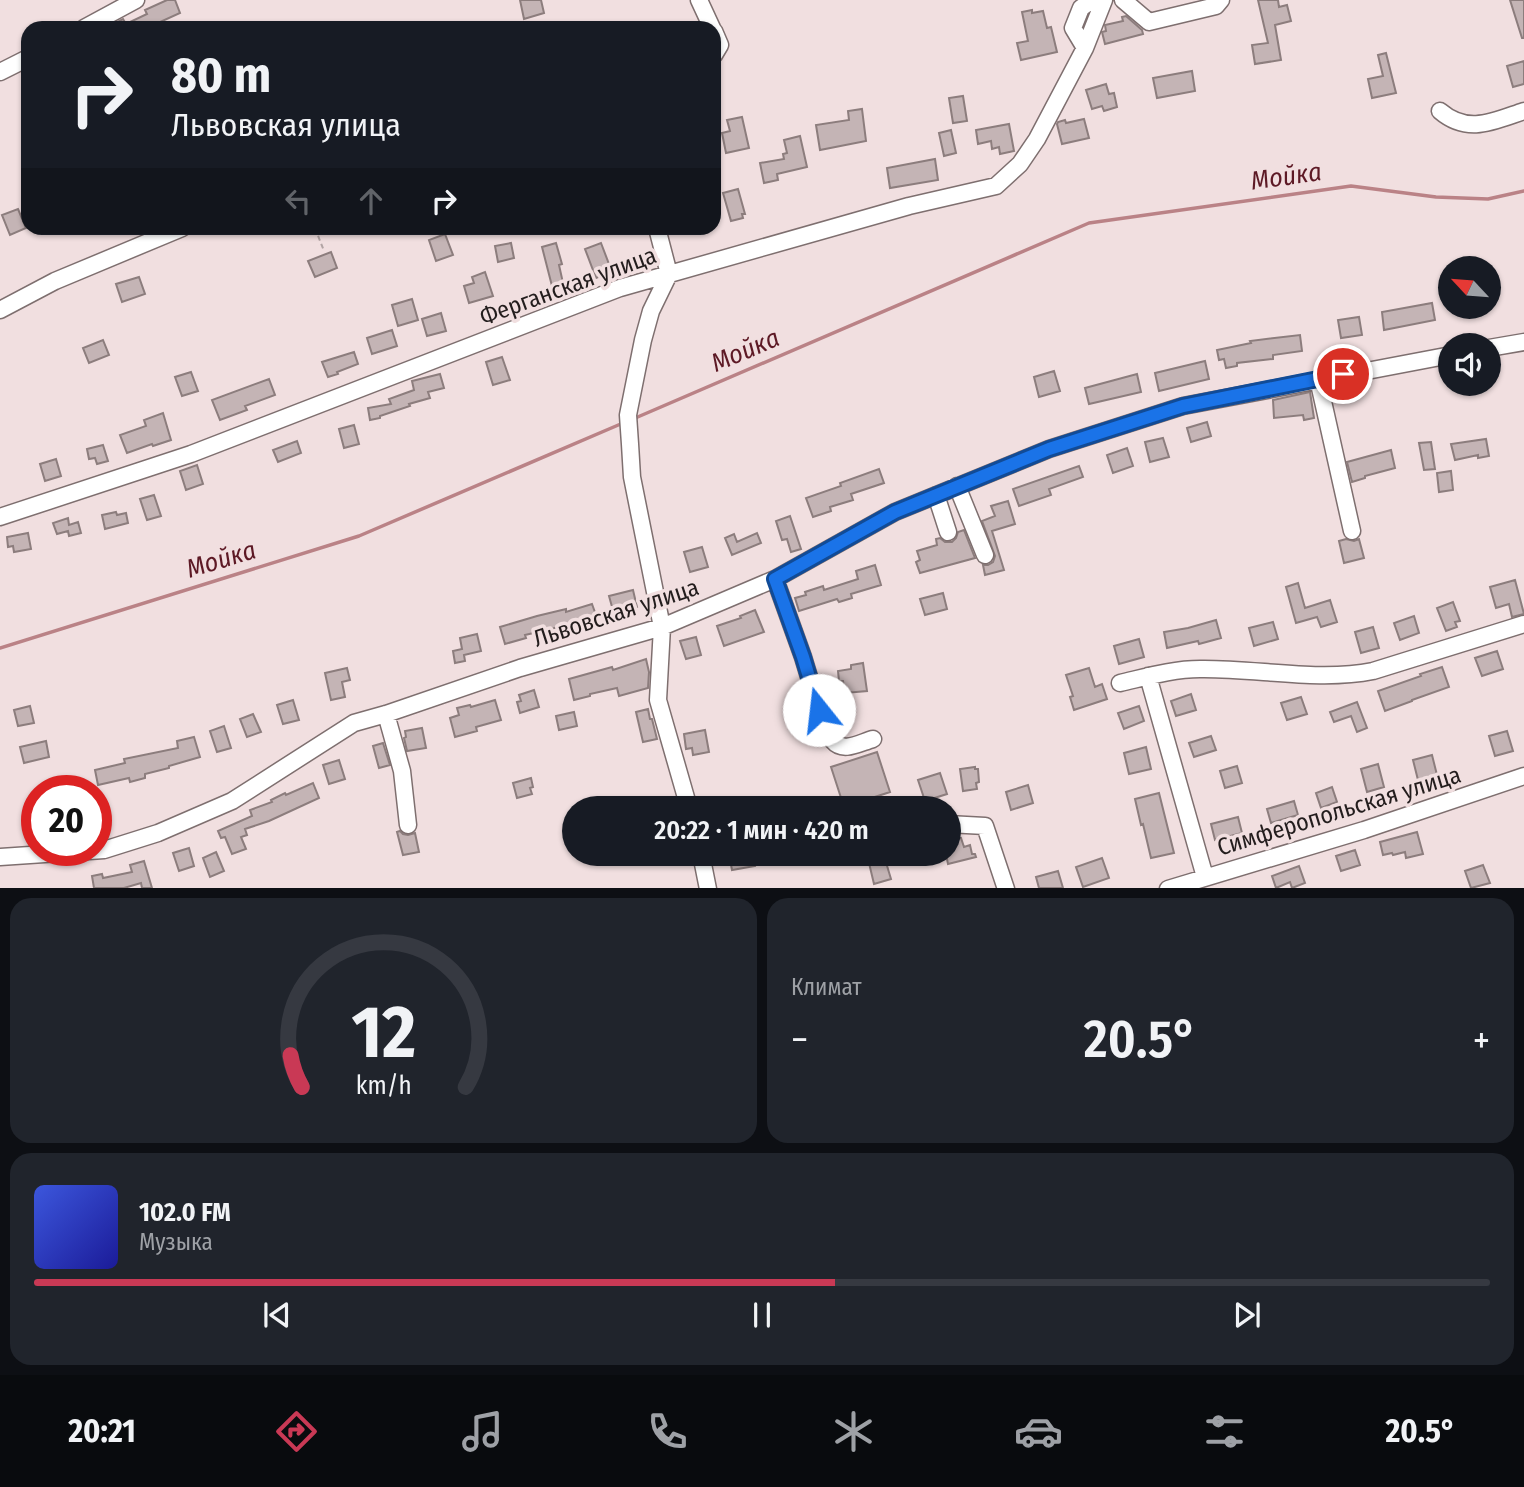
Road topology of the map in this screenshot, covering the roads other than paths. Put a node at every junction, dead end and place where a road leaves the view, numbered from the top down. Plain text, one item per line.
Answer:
1 (136, 0) edge
2 (699, 0) edge
3 (1092, 0) edge
4 (1104, 0) edge
5 (1123, 0) edge
6 (1221, 0) edge
7 (97, 21) edge
8 (709, 21) edge
9 (1085, 48) junction
10 (21, 62) edge
11 (0, 72) edge
12 (1440, 111) dead end
13 (1524, 111) edge
14 (165, 235) edge
15 (659, 235) edge
16 (668, 274) junction
17 (0, 310) edge
18 (1524, 342) edge
19 (1501, 346) edge
20 (1438, 357) edge
21 (1318, 379) junction
22 (957, 486) junction
23 (936, 495) junction
24 (0, 517) edge
25 (948, 531) dead end
26 (1352, 531) dead end
27 (985, 555) dead end
28 (775, 579) junction
29 (1524, 624) edge
30 (662, 627) junction
31 (1148, 677) junction
32 (1120, 683) dead end
33 (386, 715) junction
34 (873, 739) dead end
35 (1524, 776) edge
36 (686, 796) edge
37 (408, 824) dead end
38 (961, 825) edge
39 (0, 857) edge
40 (703, 866) edge
41 (1205, 877) junction
42 (708, 888) edge
43 (1006, 888) edge
44 (1168, 888) edge

1 - 7 street
2 - 8 street
3 - 9 street
4 - 9 street, Ферганская улица
5 - 6 street
9 - 16 street, Ферганская улица
10 - 11 street
12 - 13 street
14 - 17 street
15 - 16 street
16 - 24 street, Ферганская улица
16 - 30 street
18 - 19 street
20 - 21 street, Львовская улица
21 - 22 street, Львовская улица
21 - 26 street
22 - 23 street, Львовская улица
22 - 27 street
23 - 25 street
23 - 28 street, Львовская улица
28 - 30 street, Львовская улица
28 - 34 street
29 - 31 street
30 - 33 street, Львовская улица
30 - 36 street
31 - 32 street
31 - 41 street
33 - 37 street
33 - 39 street, Львовская улица
35 - 41 street, Симферопольская улица
38 - 43 street
40 - 42 street
41 - 44 street, Симферопольская улица

